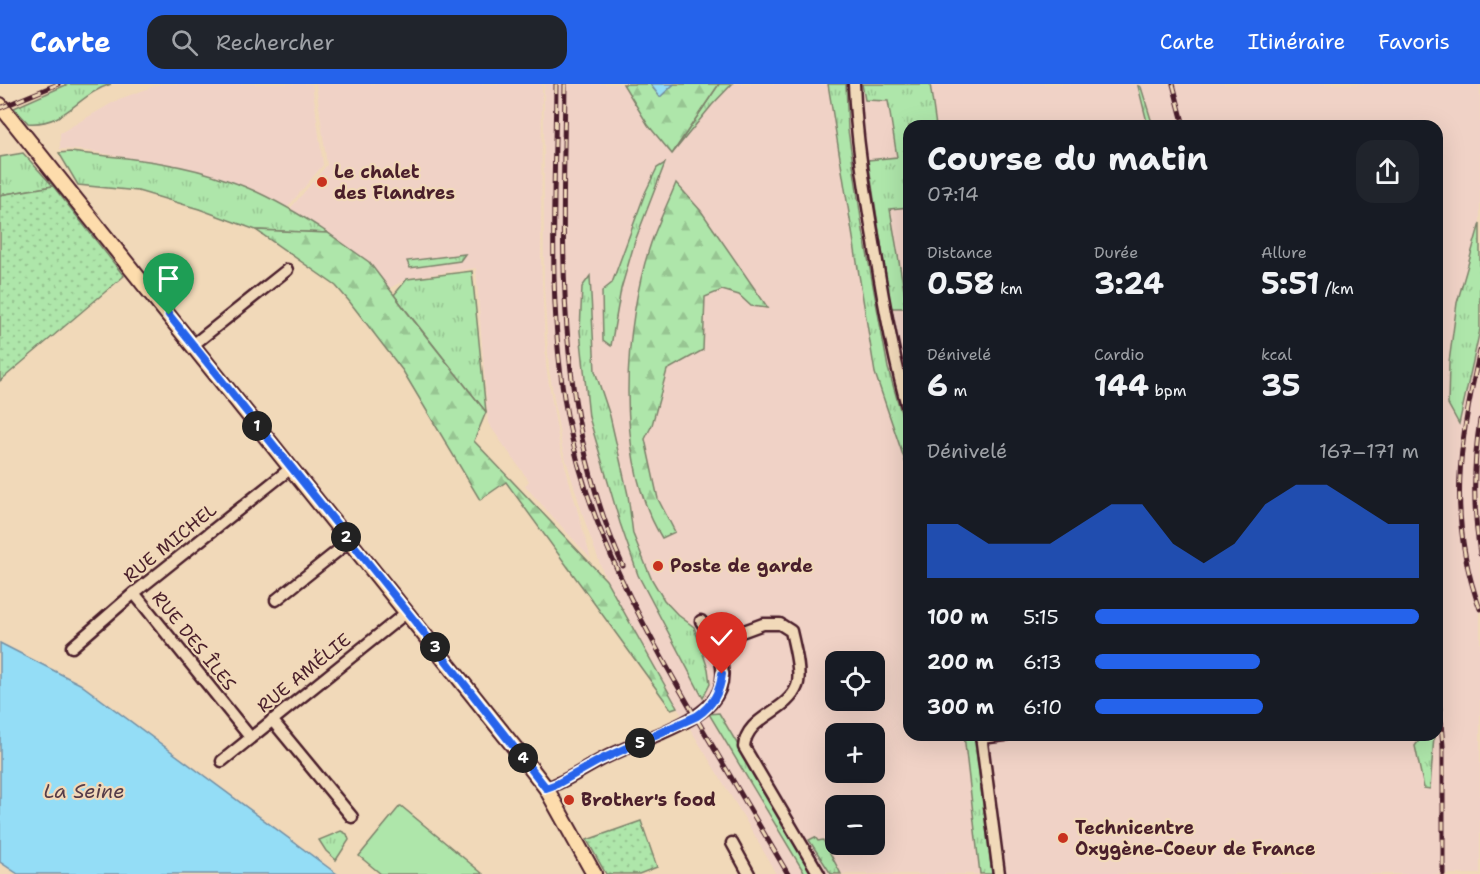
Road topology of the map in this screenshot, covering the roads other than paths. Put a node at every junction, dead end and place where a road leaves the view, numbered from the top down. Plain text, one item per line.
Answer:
1 (854, 84) edge
2 (0, 105) edge
3 (287, 270) dead end
4 (193, 345) junction
5 (903, 392) edge
6 (291, 468) junction
7 (350, 541) junction
8 (134, 593) junction
9 (276, 600) dead end
10 (406, 612) junction
11 (701, 621) dead end
12 (714, 642) junction
13 (72, 647) dead end
14 (272, 720) junction
15 (250, 737) junction
16 (982, 741) edge
17 (222, 761) dead end
18 (546, 788) junction
19 (352, 817) dead end
20 (732, 843) dead end
21 (594, 874) edge
22 (749, 874) edge
23 (819, 874) edge
24 (999, 874) edge

1 - 5 street
2 - 4 main road
3 - 4 street
4 - 6 main road
6 - 7 main road
6 - 8 street, RUE MICHEL
7 - 9 street
7 - 10 main road
8 - 13 street, RUE MICHEL
8 - 15 street, RUE DES ÎLES
10 - 14 street, RUE AMÉLIE
10 - 18 main road
11 - 12 street
12 - 18 street
12 - 23 street
14 - 15 street, RUE AMÉLIE
14 - 19 street
15 - 17 street, RUE AMÉLIE
16 - 24 street
18 - 21 main road
20 - 22 street

